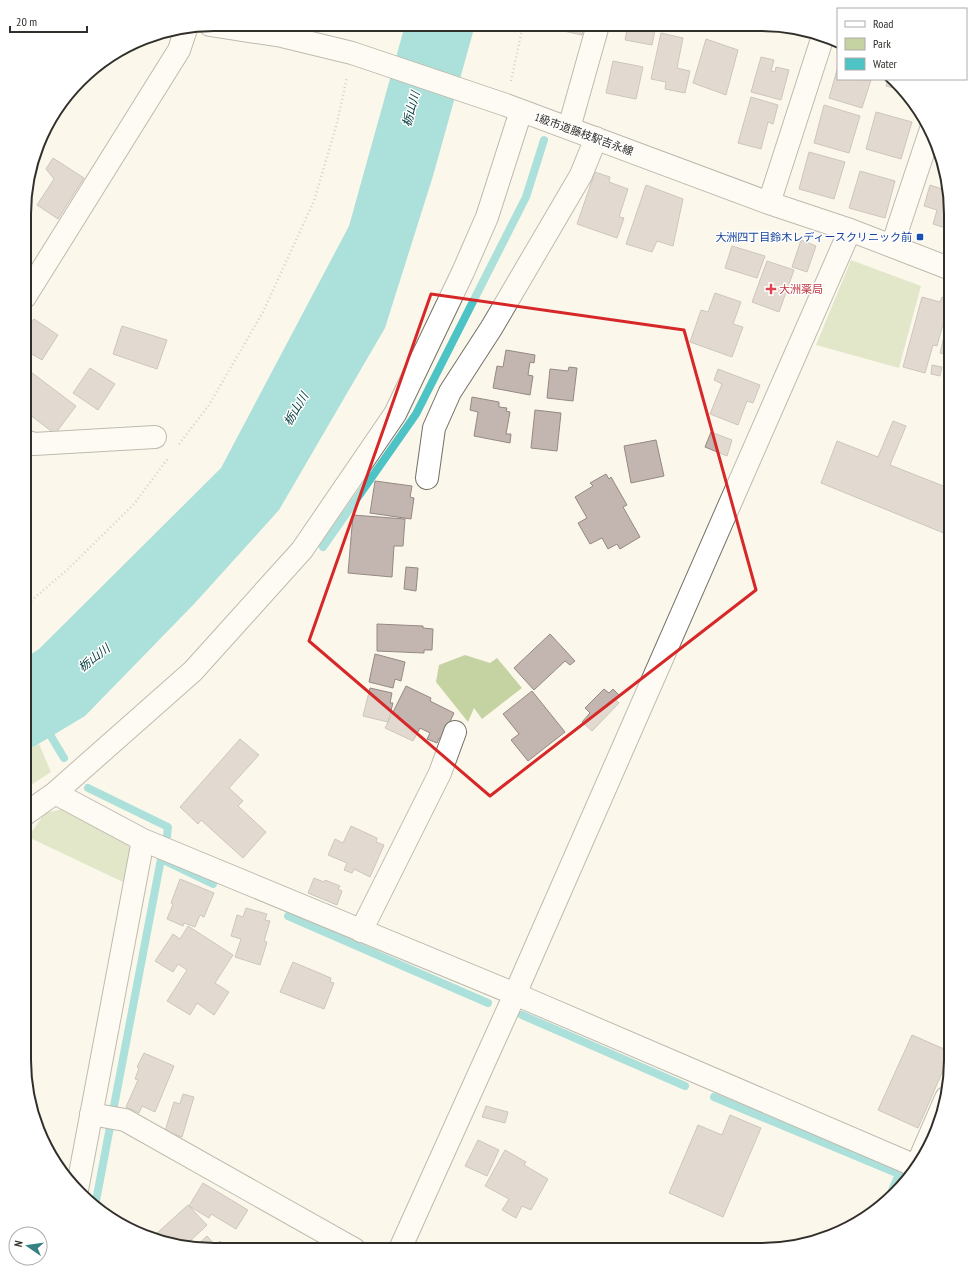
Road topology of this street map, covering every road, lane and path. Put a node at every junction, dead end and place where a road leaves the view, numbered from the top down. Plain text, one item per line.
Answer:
1 (249, 31) edge
2 (522, 31) edge
3 (596, 31) edge
4 (184, 34) edge
5 (821, 41) edge
6 (352, 52) junction
7 (513, 108) junction
8 (569, 128) junction
9 (596, 138) junction
10 (928, 139) edge
11 (769, 203) junction
12 (850, 230) junction
13 (892, 246) junction
14 (944, 266) edge
15 (31, 289) edge
16 (155, 437) dead end
17 (31, 443) edge
18 (176, 448) dead end
19 (171, 454) dead end
20 (427, 478) dead end
21 (31, 601) edge
22 (455, 732) dead end
23 (55, 793) junction
24 (31, 810) edge
25 (143, 840) junction
26 (361, 931) junction
27 (515, 994) junction
28 (95, 1115) junction
29 (910, 1166) edge
30 (78, 1183) edge
31 (343, 1243) edge
32 (403, 1243) edge

1 - 6 street, 1級市道藤枝駅吉永線
2 - 7 path
3 - 8 street
4 - 15 street
5 - 11 street
6 - 7 street, 1級市道藤枝駅吉永線
6 - 18 path
7 - 8 street, 1級市道藤枝駅吉永線
7 - 23 street
8 - 9 street, 1級市道藤枝駅吉永線
9 - 11 street, 1級市道藤枝駅吉永線
9 - 20 street
10 - 13 street
11 - 12 street, 1級市道藤枝駅吉永線
12 - 13 street, 1級市道藤枝駅吉永線
12 - 27 street
13 - 14 street, 1級市道藤枝駅吉永線
16 - 17 street
19 - 21 path
22 - 26 street
23 - 24 street
23 - 25 street
25 - 26 street
25 - 28 street
26 - 27 street
27 - 29 street
27 - 32 street
28 - 30 street
28 - 31 street

